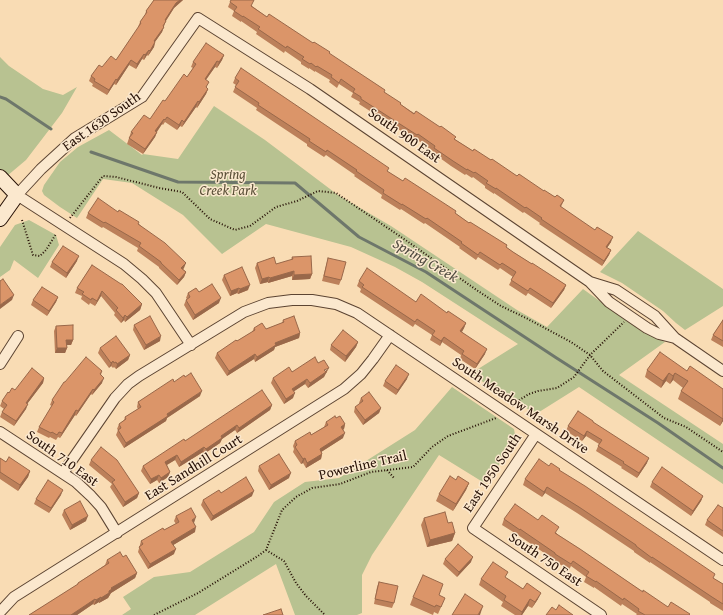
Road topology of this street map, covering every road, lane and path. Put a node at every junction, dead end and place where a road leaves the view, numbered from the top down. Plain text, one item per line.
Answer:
1 (198, 18) joint
2 (0, 177) edge
3 (17, 194) junction
4 (70, 218) dead end
5 (0, 219) edge
6 (22, 220) dead end
7 (56, 234) dead end
8 (590, 282) junction
9 (626, 320) dead end
10 (390, 335) junction
11 (18, 336) dead end
12 (675, 338) junction
13 (191, 345) junction
14 (590, 354) junction
15 (0, 364) edge
16 (723, 371) edge
17 (512, 406) dead end
18 (496, 418) dead end
19 (0, 432) edge
20 (536, 434) junction
21 (723, 452) edge
22 (387, 470) junction
23 (63, 473) junction
24 (394, 478) dead end
25 (473, 528) joint
26 (117, 533) junction
27 (266, 550) junction
28 (723, 560) edge
29 (0, 612) edge
30 (154, 615) edge
31 (325, 615) edge
32 (601, 615) edge

1 - 3 street, East 1630 South
1 - 8 street, South 900 East
2 - 3 street
3 - 5 street, East 1630 South
3 - 13 street
4 - 14 path
6 - 7 path
8 - 12 street, South 900 East
8 - 12 street, South 900 East
9 - 14 path
10 - 13 street, South Meadow Marsh Drive
10 - 20 street, South Meadow Marsh Drive
10 - 26 street, East Sandhill Court
11 - 15 street
12 - 16 street, South 900 East
13 - 23 street, South Meadow Marsh Drive
14 - 17 path
14 - 21 path
18 - 22 path, Powerline Trail
19 - 23 street, South 710 East
20 - 25 street, East 1950 South
20 - 28 street, South Meadow Marsh Drive
22 - 24 path
22 - 27 path, Powerline Trail
23 - 26 street, South 710 East
25 - 32 street, South 750 East
26 - 29 street, East Sandhill Court
27 - 30 path
27 - 31 path

